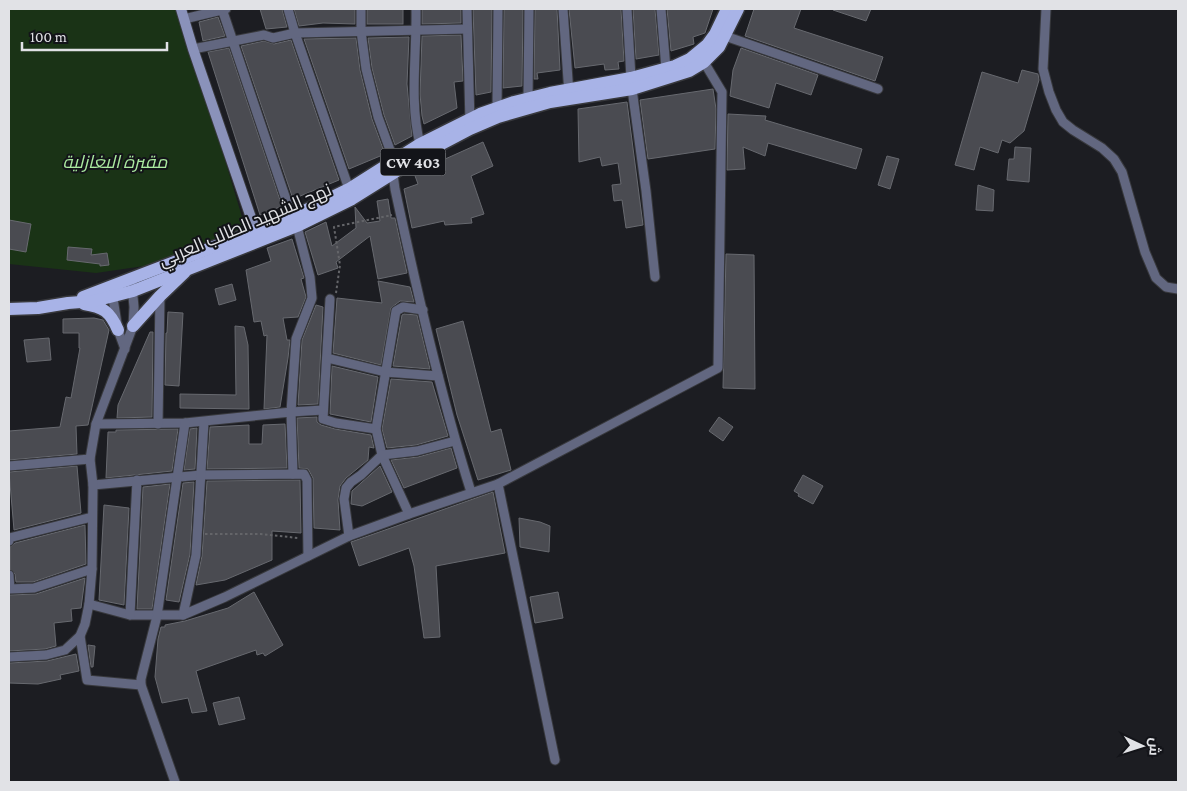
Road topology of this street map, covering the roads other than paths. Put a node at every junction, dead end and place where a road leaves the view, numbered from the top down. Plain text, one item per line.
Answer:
1 (224, 9) edge
2 (288, 9) edge
3 (362, 9) edge
4 (416, 9) edge
5 (467, 9) edge
6 (498, 9) edge
7 (529, 9) edge
8 (562, 9) edge
9 (627, 9) edge
10 (661, 9) edge
11 (727, 9) edge
12 (738, 9) edge
13 (1046, 9) edge
14 (183, 14) edge
15 (417, 29) junction
16 (467, 29) junction
17 (361, 30) junction
18 (295, 33) junction
19 (724, 36) junction
20 (232, 40) junction
21 (193, 49) junction
22 (704, 62) junction
23 (666, 69) junction
24 (631, 83) junction
25 (878, 89) dead end
26 (569, 94) junction
27 (528, 98) junction
28 (497, 107) junction
29 (470, 124) junction
30 (420, 144) junction
31 (393, 168) junction
32 (349, 189) junction
33 (295, 222) junction
34 (258, 236) junction
35 (190, 268) junction
36 (655, 277) dead end
37 (132, 285) junction
38 (1178, 289) edge
39 (112, 292) junction
40 (160, 296) junction
41 (330, 299) road end
42 (71, 303) junction
43 (9, 309) edge
44 (423, 310) junction
45 (133, 326) junction
46 (118, 330) junction
47 (125, 349) junction
48 (327, 358) junction
49 (385, 372) junction
50 (438, 376) junction
51 (324, 410) junction
52 (291, 412) junction
53 (204, 422) junction
54 (185, 423) junction
55 (96, 424) junction
56 (158, 424) junction
57 (376, 429) junction
58 (455, 441) junction
59 (382, 455) junction
60 (90, 459) junction
61 (9, 466) edge
62 (293, 474) junction
63 (201, 475) junction
64 (178, 477) junction
65 (137, 480) junction
66 (498, 484) junction
67 (93, 485) junction
68 (472, 492) junction
69 (409, 514) junction
70 (92, 517) junction
71 (349, 536) junction
72 (9, 538) edge
73 (308, 556) junction
74 (92, 569) junction
75 (9, 575) edge
76 (9, 589) edge
77 (90, 604) junction
78 (130, 615) junction
79 (183, 615) junction
80 (157, 616) junction
81 (80, 636) junction
82 (9, 658) edge
83 (141, 685) junction
84 (555, 760) dead end
85 (175, 782) edge

1 - 14 street
1 - 20 street
2 - 18 street
3 - 17 street
4 - 15 street
5 - 16 street
6 - 28 street
7 - 27 street
8 - 26 street
9 - 24 street
10 - 23 street
11 - 23 main road, نهج الشهيد الطالب العربي / CW 403
12 - 19 main road, نهج الشهيد الطالب العربي / CW 403
13 - 38 street
14 - 21 street
15 - 16 street
15 - 17 street
15 - 30 street
16 - 29 street
17 - 18 street
17 - 31 street
18 - 20 street
18 - 32 street
19 - 22 main road, نهج الشهيد الطالب العربي / CW 403
19 - 25 street
20 - 21 street
20 - 33 street
21 - 34 street
22 - 24 main road, نهج الشهيد الطالب العربي / CW 403
22 - 66 street
23 - 24 main road, نهج الشهيد الطالب العربي / CW 403
24 - 26 main road, نهج الشهيد الطالب العربي / CW 403
24 - 36 street
26 - 27 main road, نهج الشهيد الطالب العربي / CW 403
26 - 29 main road, نهج الشهيد الطالب العربي / CW 403
27 - 28 main road, نهج الشهيد الطالب العربي / CW 403
28 - 29 main road, نهج الشهيد الطالب العربي / CW 403
29 - 30 main road, نهج الشهيد الطالب العربي / CW 403
29 - 31 main road, نهج الشهيد الطالب العربي / CW 403
30 - 31 main road, نهج الشهيد الطالب العربي / CW 403
31 - 32 main road, نهج الشهيد الطالب العربي / CW 403
31 - 33 main road, نهج الشهيد الطالب العربي / CW 403
31 - 44 street
32 - 33 main road, نهج الشهيد الطالب العربي / CW 403
33 - 34 main road, نهج الشهيد الطالب العربي / CW 403
33 - 52 street
34 - 35 main road, نهج الشهيد الطالب العربي / CW 403
34 - 37 main road, نهج الشهيد الطالب العربي / CW 403
35 - 37 main road, نهج الشهيد الطالب العربي / CW 403
35 - 40 main road
37 - 39 main road, نهج الشهيد الطالب العربي / CW 403
37 - 45 street
39 - 42 main road, نهج الشهيد الطالب العربي / CW 403
39 - 46 street
40 - 45 main road
40 - 56 street
41 - 48 street
42 - 43 main road, نهج الشهيد الطالب العربي / CW 403
42 - 46 main road
44 - 49 street
44 - 50 street
45 - 47 street
46 - 47 street
47 - 55 street
48 - 49 street
48 - 51 street
49 - 50 street
49 - 57 street
50 - 58 street
51 - 52 street
51 - 57 street
52 - 53 street
52 - 62 street
53 - 54 street
53 - 63 street
54 - 56 street
54 - 64 street
55 - 56 street
55 - 60 street
57 - 59 street
58 - 59 street
58 - 68 street
59 - 69 street
59 - 71 street
60 - 61 street
60 - 67 street
62 - 63 street
62 - 73 street
63 - 64 street
63 - 79 street
64 - 65 street
64 - 80 street
65 - 67 street
65 - 78 street
66 - 68 street
66 - 84 street
67 - 70 street
68 - 69 street
69 - 71 street
70 - 72 street
70 - 74 street
71 - 73 street
73 - 79 street
74 - 76 street
74 - 77 street
75 - 76 street
77 - 78 street
77 - 81 street
78 - 80 street
79 - 80 street
80 - 83 street
81 - 82 street
81 - 83 street
83 - 85 street

